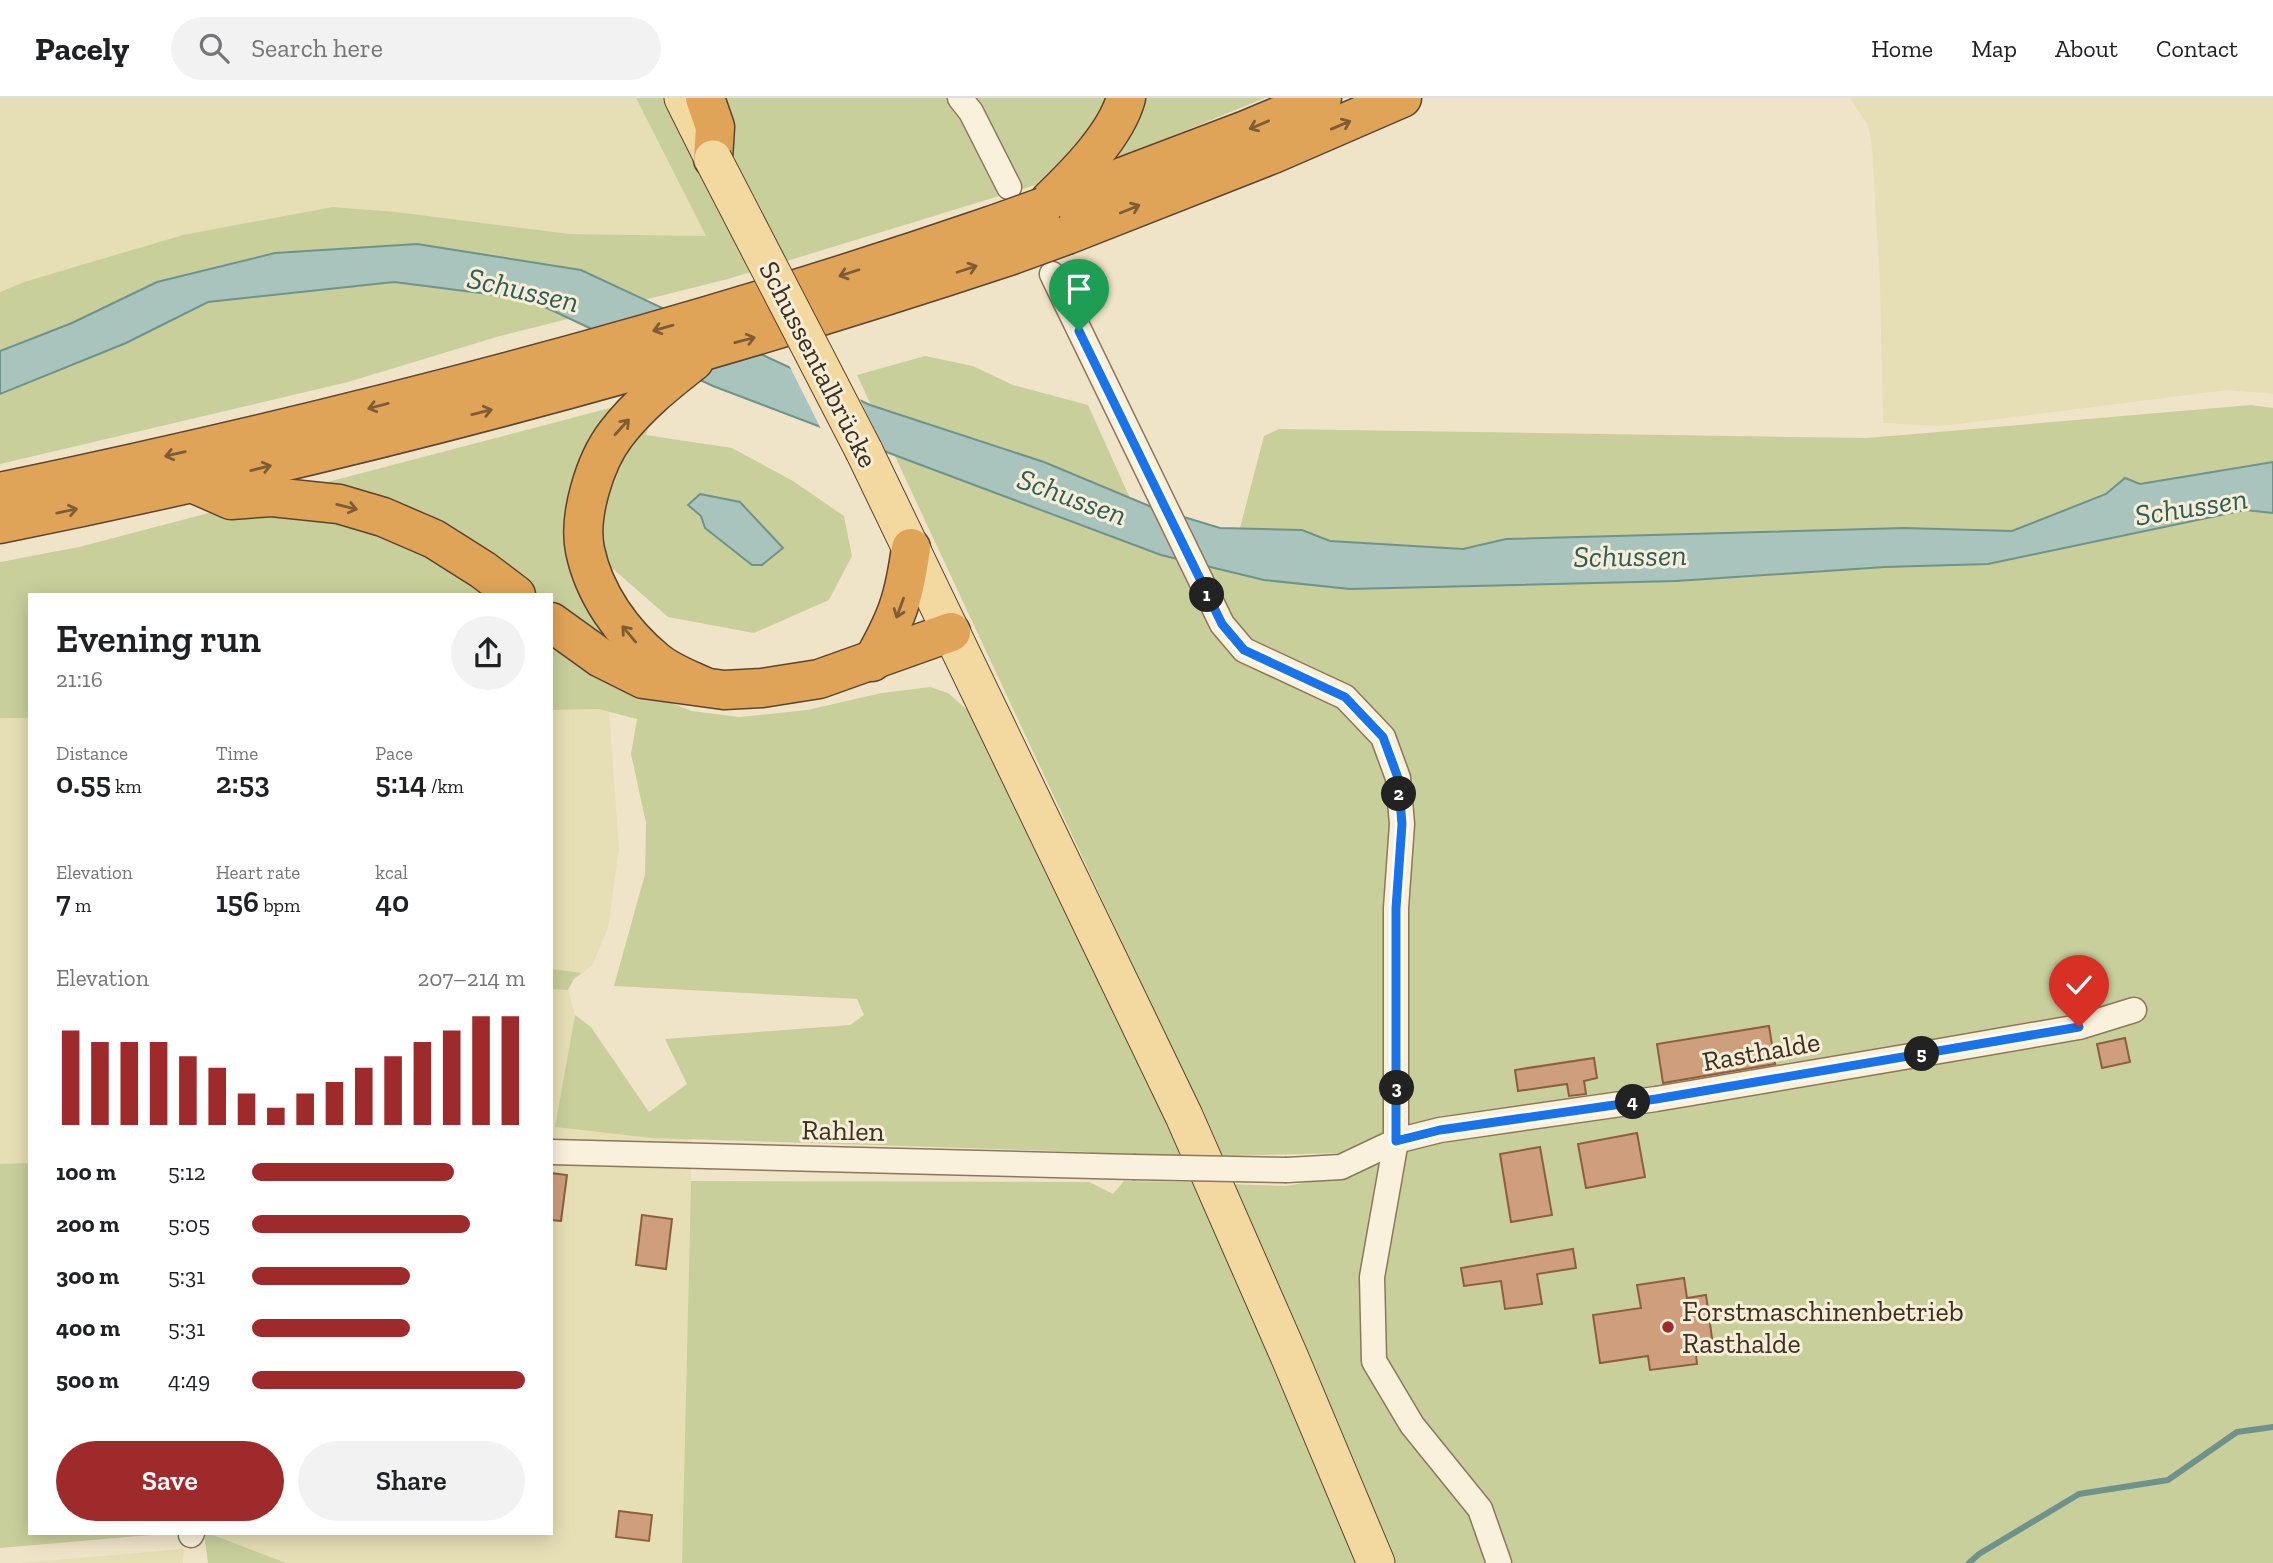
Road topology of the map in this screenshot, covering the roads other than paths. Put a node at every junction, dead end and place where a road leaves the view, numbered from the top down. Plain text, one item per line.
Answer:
1 (682, 98) edge
2 (705, 98) edge
3 (960, 98) edge
4 (1126, 98) edge
5 (1322, 98) edge
6 (1402, 98) edge
7 (713, 159) junction
8 (1010, 187) dead end
9 (1055, 221) junction
10 (999, 241) junction
11 (1052, 274) dead end
12 (709, 349) junction
13 (195, 484) junction
14 (0, 492) edge
15 (0, 524) edge
16 (911, 548) junction
17 (513, 593) edge
18 (553, 623) edge
19 (951, 632) junction
20 (872, 662) junction
21 (704, 686) junction
22 (2134, 1010) dead end
23 (1396, 1141) junction
24 (553, 1152) edge
25 (1287, 1170) joint
26 (1376, 1563) edge
27 (1499, 1563) edge

1 - 7 main road, Schussentalbrücke
2 - 7 highway
3 - 8 street
4 - 9 highway
5 -> 9 highway
9 -> 6 highway
7 - 16 main road, Schussentalbrücke, bridge
9 - 10 highway, bridge
12 -> 10 highway
10 -> 14 highway
11 - 23 street
13 -> 12 highway
21 -> 12 highway
15 -> 13 highway
13 -> 17 highway
16 - 19 main road, Schussentalbrücke
16 -> 20 highway
18 - 21 highway
19 - 20 highway
19 - 26 main road, Schussentalbrücke
20 - 21 highway
22 - 23 street, Rasthalde
23 - 25 street, Rasthalde
23 - 27 street
24 - 25 street, Rahlen, bridge

